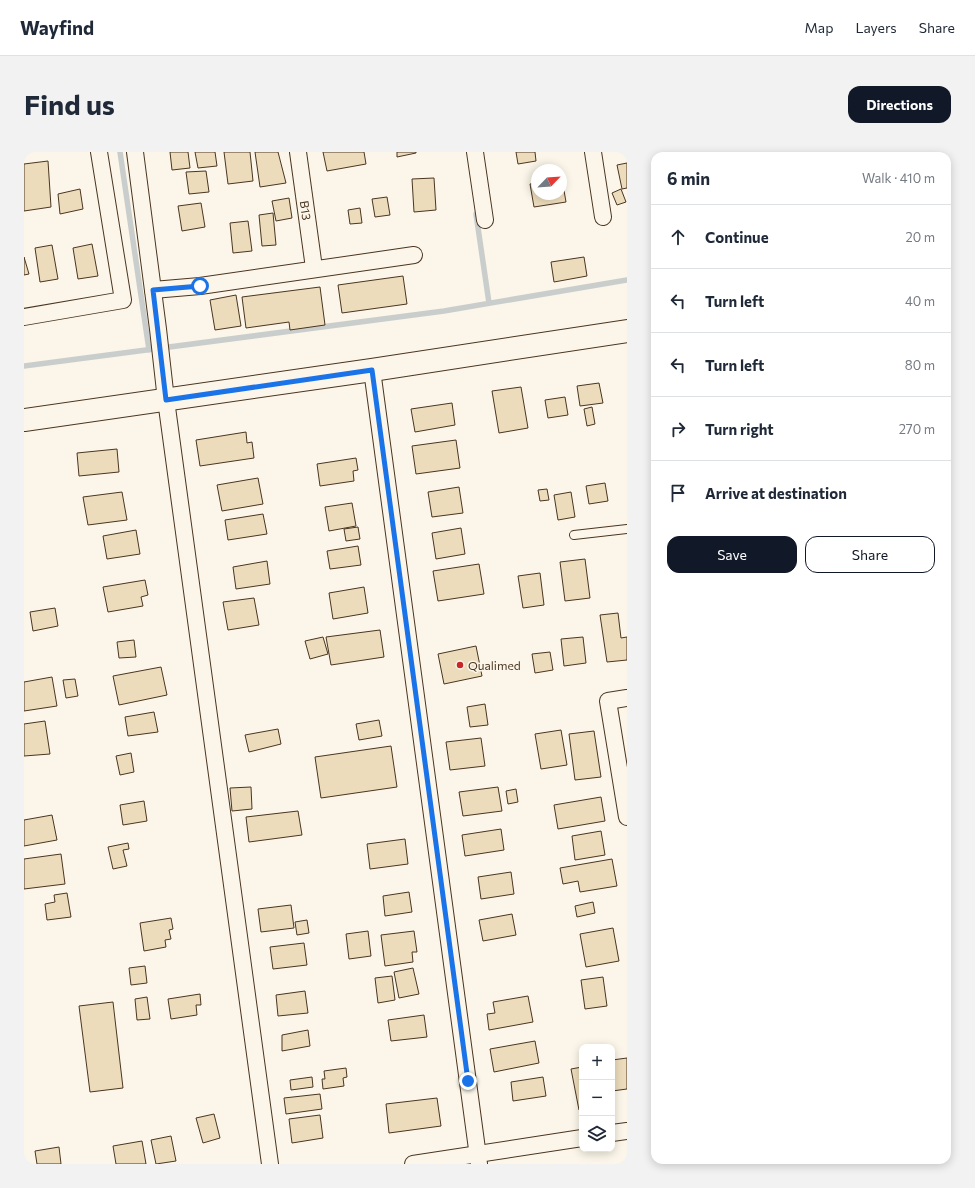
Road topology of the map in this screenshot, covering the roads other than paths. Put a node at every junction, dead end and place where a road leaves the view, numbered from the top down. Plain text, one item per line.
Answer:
1 (99, 152) edge
2 (135, 152) edge
3 (298, 152) edge
4 (476, 152) edge
5 (593, 152) edge
6 (603, 217) dead end
7 (485, 220) dead end
8 (414, 255) dead end
9 (314, 268) junction
10 (153, 290) junction
11 (24, 317) edge
12 (627, 331) edge
13 (372, 370) junction
14 (166, 400) junction
15 (24, 420) edge
16 (627, 529) edge
17 (574, 535) dead end
18 (627, 698) edge
19 (627, 817) edge
20 (627, 1131) edge
21 (615, 1133) edge
22 (579, 1139) edge
23 (478, 1159) edge
24 (270, 1164) edge
25 (413, 1164) edge

1 - 11 street
2 - 10 street
3 - 9 street, B13
4 - 7 street
5 - 6 street
8 - 9 street
9 - 10 street
10 - 14 street
12 - 13 street
13 - 14 street
13 - 23 street
14 - 15 street
14 - 24 street
16 - 17 lane
18 - 19 street
20 - 21 street
22 - 23 street
23 - 25 street

